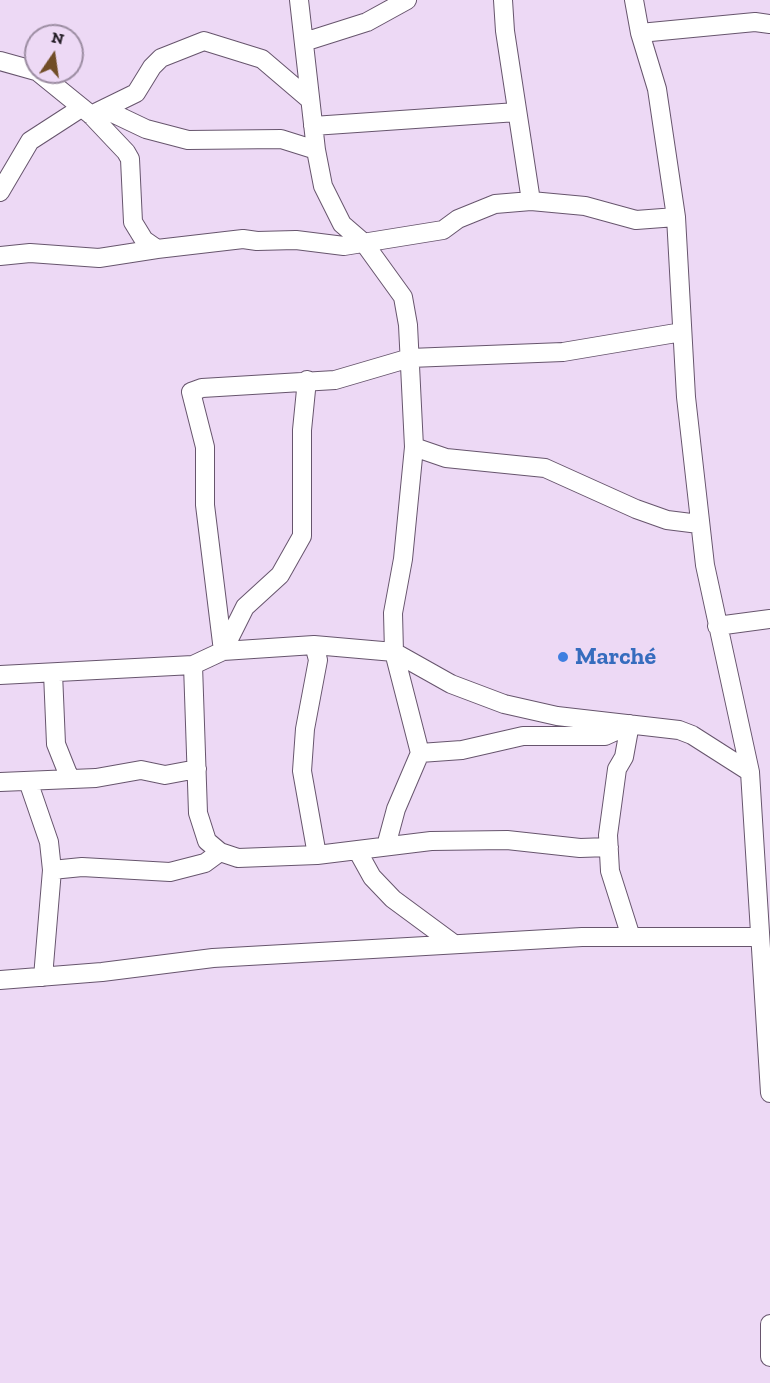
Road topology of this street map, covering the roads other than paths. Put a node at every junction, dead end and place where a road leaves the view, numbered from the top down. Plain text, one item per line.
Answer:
1 (299, 0) edge
2 (407, 0) edge
3 (503, 0) edge
4 (634, 0) edge
5 (770, 24) edge
6 (640, 33) junction
7 (304, 42) junction
8 (0, 61) edge
9 (24, 67) edge
10 (55, 84) edge
11 (310, 100) junction
12 (92, 111) junction
13 (517, 112) junction
14 (313, 126) junction
15 (316, 150) junction
16 (0, 192) edge
17 (531, 201) junction
18 (676, 217) junction
19 (364, 243) junction
20 (157, 249) junction
21 (0, 256) edge
22 (682, 332) junction
23 (410, 358) junction
24 (307, 380) junction
25 (414, 447) junction
26 (699, 524) junction
27 (770, 619) edge
28 (717, 626) junction
29 (314, 645) junction
30 (223, 651) junction
31 (394, 652) junction
32 (193, 665) junction
33 (53, 674) junction
34 (0, 675) edge
35 (630, 724) junction
36 (420, 753) junction
37 (196, 769) junction
38 (750, 772) junction
39 (70, 779) junction
40 (28, 781) junction
41 (0, 782) edge
42 (762, 832) edge
43 (386, 846) junction
44 (609, 847) junction
45 (357, 850) junction
46 (220, 852) junction
47 (317, 855) junction
48 (52, 870) junction
49 (632, 937) junction
50 (454, 944) junction
51 (763, 948) edge
52 (43, 977) junction
53 (0, 980) edge
54 (770, 1093) edge
55 (770, 1324) edge
56 (770, 1357) edge

1 - 7 street
2 - 7 street
3 - 13 street
4 - 6 street
5 - 6 street
6 - 18 street
7 - 11 street
8 - 9 street
10 - 12 street
11 - 12 street
11 - 14 street
12 - 15 street
12 - 16 street
12 - 20 street
13 - 14 street
13 - 17 street
14 - 15 street
15 - 19 street
17 - 18 street
17 - 19 street
18 - 22 street
19 - 20 street
19 - 23 street
20 - 21 street
22 - 23 street
22 - 26 street
23 - 24 street
23 - 25 street
24 - 30 street
24 - 30 street
25 - 26 street
25 - 31 street
26 - 28 street
27 - 28 street
28 - 38 street
29 - 30 street
29 - 31 street
29 - 47 street
30 - 32 street
31 - 35 street
31 - 36 street
32 - 33 street
32 - 37 street
33 - 34 street
33 - 39 street
35 - 36 street
35 - 38 street
35 - 44 street
36 - 43 street
37 - 39 street
37 - 46 street
38 - 42 street
39 - 40 street
40 - 41 street
40 - 48 street
42 - 51 street
43 - 44 street
43 - 45 street
44 - 49 street
45 - 47 street
45 - 50 street
46 - 47 street
46 - 48 street
48 - 52 street
49 - 50 street
49 - 51 street
50 - 52 street
51 - 54 street
52 - 53 street
55 - 56 street

